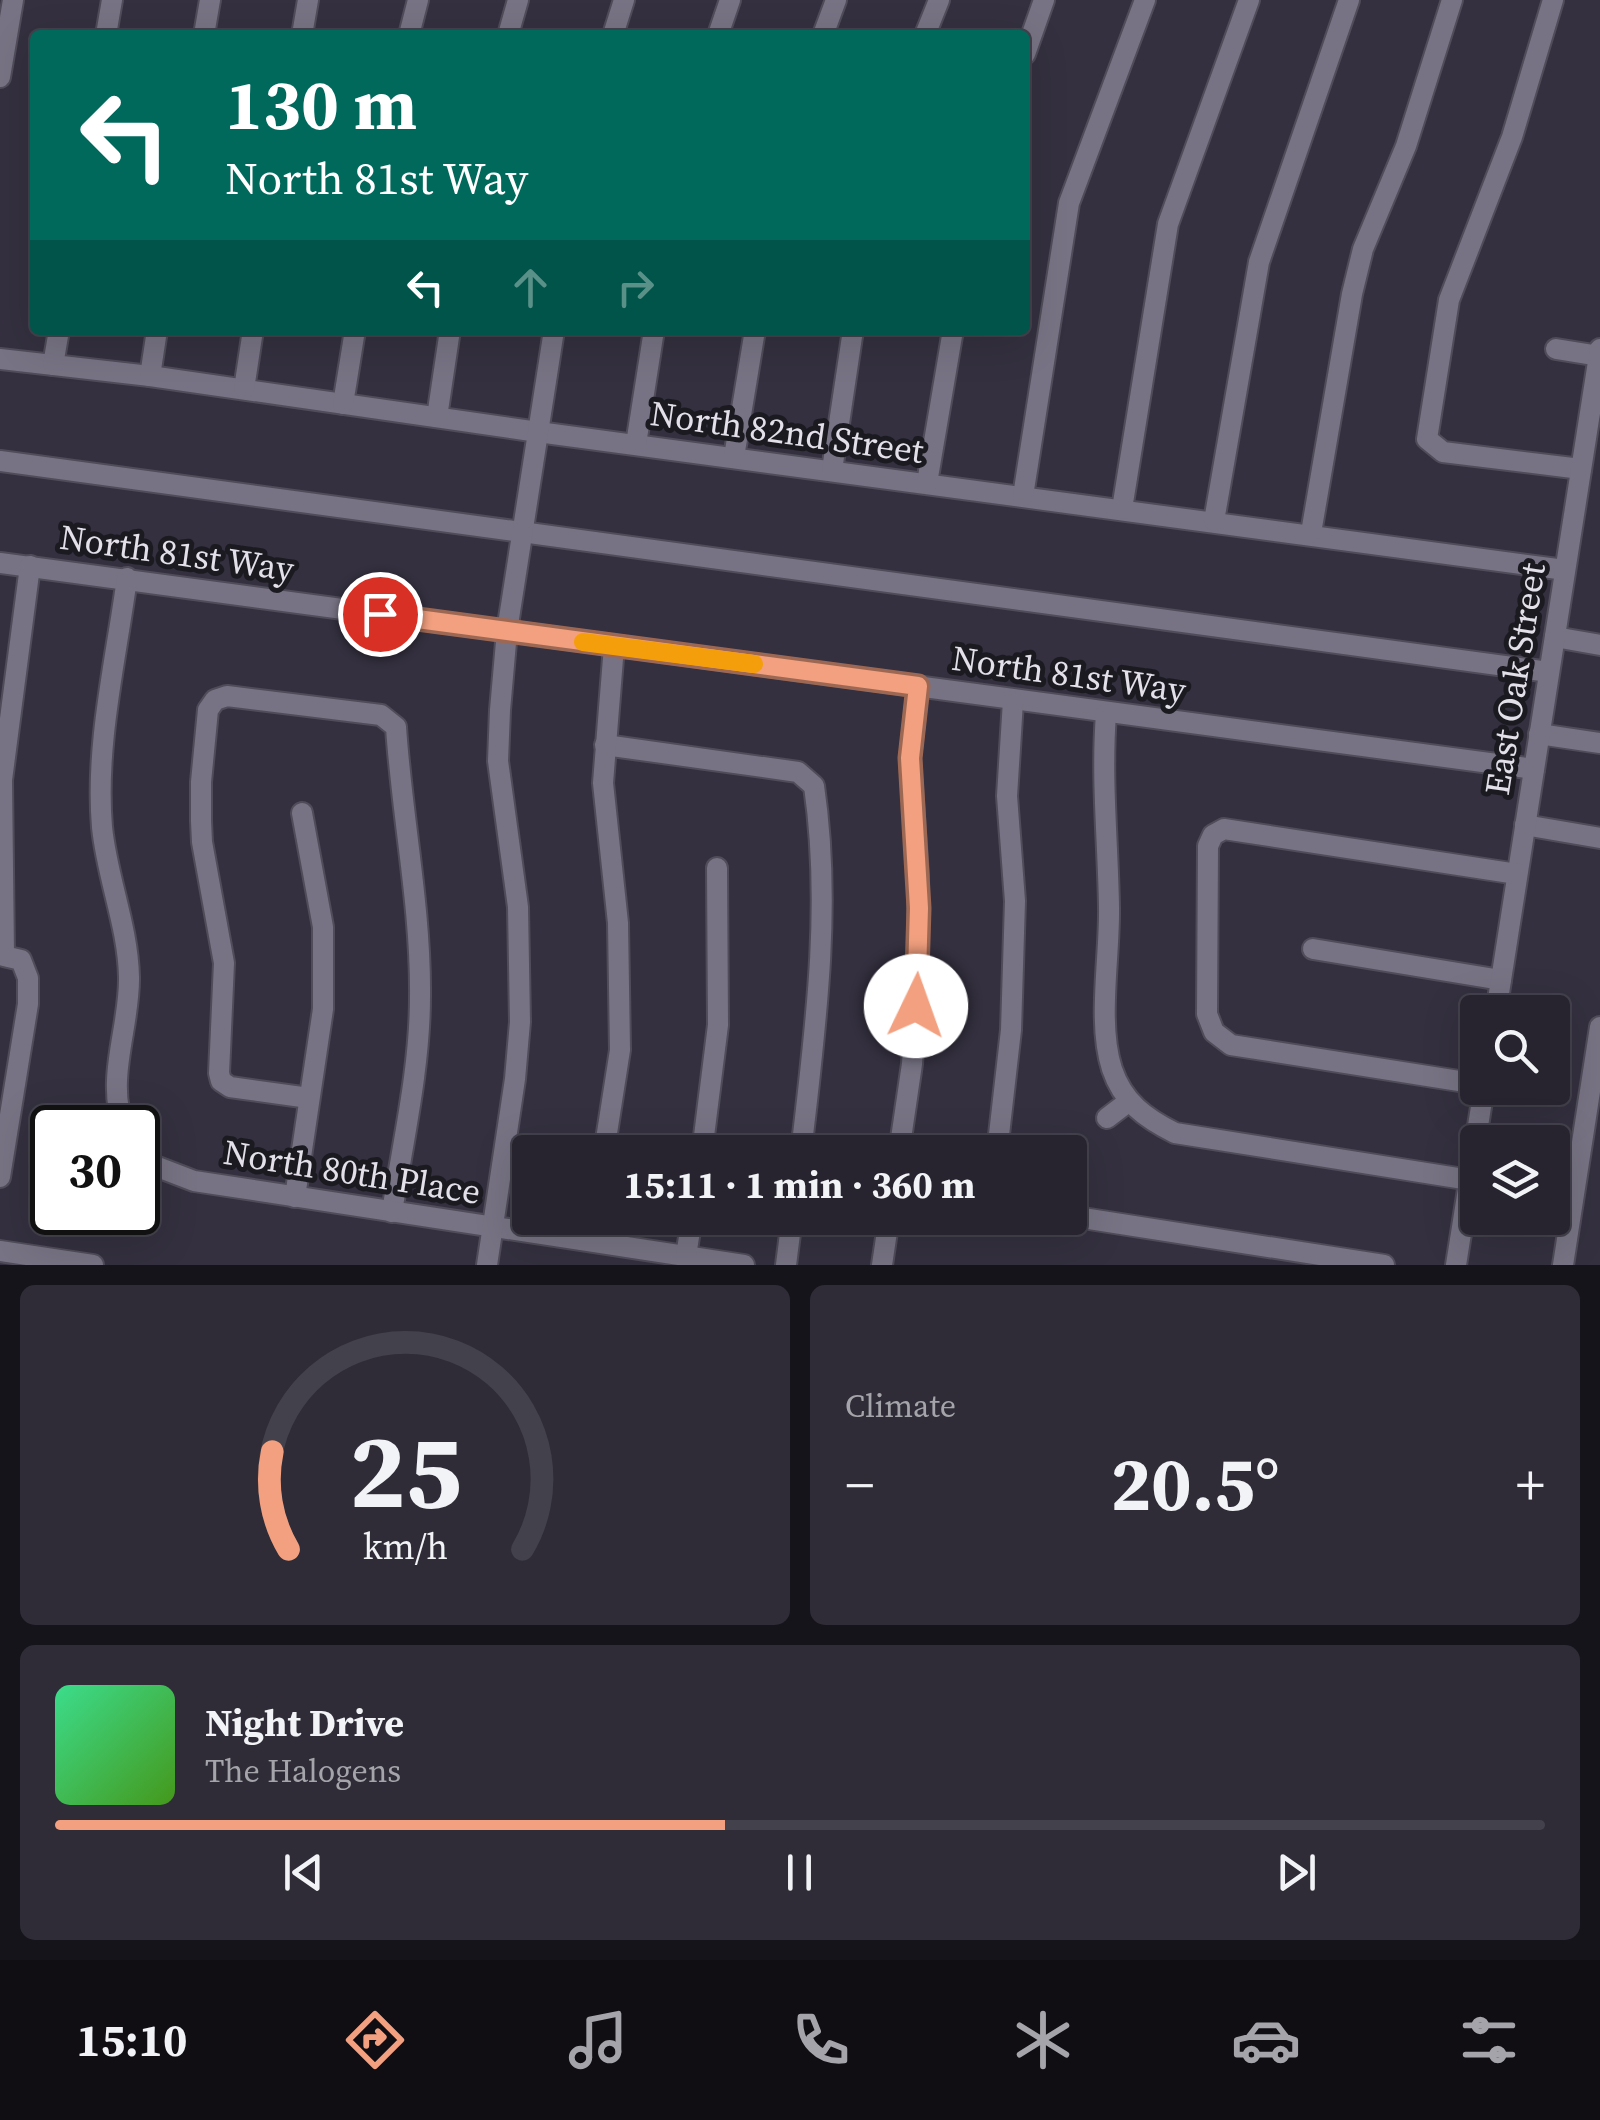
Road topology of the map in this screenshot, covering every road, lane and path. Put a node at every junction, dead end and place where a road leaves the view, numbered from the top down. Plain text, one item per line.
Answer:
1 (12, 0) edge
2 (112, 0) edge
3 (210, 0) edge
4 (308, 0) edge
5 (418, 0) edge
6 (518, 0) edge
7 (624, 0) edge
8 (730, 0) edge
9 (836, 0) edge
10 (939, 0) edge
11 (1044, 0) edge
12 (1145, 0) edge
13 (1249, 0) edge
14 (1349, 0) edge
15 (1452, 0) edge
16 (1553, 0) edge
17 (107, 30) edge
18 (205, 30) edge
19 (303, 30) edge
20 (409, 30) edge
21 (509, 30) edge
22 (615, 30) edge
23 (720, 30) edge
24 (825, 30) edge
25 (927, 30) edge
26 (1030, 40) edge
27 (0, 77) edge
28 (57, 335) edge
29 (157, 335) edge
30 (252, 335) edge
31 (354, 335) edge
32 (449, 335) edge
33 (553, 335) edge
34 (653, 335) edge
35 (754, 335) edge
36 (852, 335) edge
37 (952, 335) edge
38 (1600, 349) edge
39 (1556, 350) dead end
40 (1599, 356) edge
41 (0, 358) edge
42 (52, 366) junction
43 (150, 376) junction
44 (244, 389) junction
45 (343, 404) junction
46 (437, 417) junction
47 (538, 432) junction
48 (636, 444) junction
49 (734, 457) junction
50 (0, 461) edge
51 (1581, 469) junction
52 (832, 470) junction
53 (927, 484) junction
54 (1023, 496) junction
55 (1122, 509) junction
56 (1214, 521) junction
57 (523, 530) junction
58 (1311, 534) junction
59 (0, 562) edge
60 (30, 566) junction
61 (1565, 570) junction
62 (126, 578) junction
63 (508, 632) junction
64 (1554, 638) junction
65 (1600, 645) edge
66 (614, 646) junction
67 (1549, 672) junction
68 (918, 686) junction
69 (1013, 701) junction
70 (1106, 714) junction
71 (1539, 734) junction
72 (1600, 743) edge
73 (606, 745) junction
74 (1534, 770) junction
75 (302, 813) dead end
76 (1525, 825) junction
77 (1600, 838) edge
78 (717, 868) dead end
79 (1517, 874) junction
80 (1313, 949) dead end
81 (2, 956) edge
82 (1500, 980) junction
83 (1498, 995) edge
84 (1600, 1026) edge
85 (1460, 1081) edge
86 (310, 1098) junction
87 (1128, 1102) junction
88 (119, 1105) edge
89 (1107, 1118) dead end
90 (607, 1135) edge
91 (704, 1135) edge
92 (803, 1135) edge
93 (902, 1135) edge
94 (999, 1135) edge
95 (160, 1168) edge
96 (0, 1178) edge
97 (1460, 1178) edge
98 (296, 1197) junction
99 (392, 1212) junction
100 (1087, 1219) edge
101 (494, 1226) junction
102 (591, 1235) edge
103 (689, 1235) edge
104 (790, 1235) edge
105 (886, 1235) edge
106 (1461, 1235) edge
107 (590, 1241) junction
108 (0, 1251) edge
109 (686, 1256) junction
110 (93, 1265) edge
111 (487, 1265) edge
112 (744, 1265) edge
113 (786, 1265) edge
114 (882, 1265) edge
115 (1384, 1265) edge
116 (1456, 1265) edge
117 (1563, 1265) edge

1 - 27 street
2 - 17 street
3 - 18 street
4 - 19 street
5 - 20 street
6 - 21 street
7 - 22 street
8 - 23 street
9 - 24 street
10 - 25 street
11 - 26 street
12 - 54 street
13 - 55 street
14 - 56 street
15 - 58 street
16 - 51 street
28 - 42 street
29 - 43 street
30 - 44 street
31 - 45 street
32 - 46 street
33 - 47 street
34 - 48 street
35 - 49 street
36 - 52 street
37 - 53 street
38 - 40 street, East Oak Street
39 - 40 street
40 - 51 street, East Oak Street
41 - 42 street, North 82nd Street
42 - 43 street, North 82nd Street
43 - 44 street, North 82nd Street
44 - 45 street, North 82nd Street
45 - 46 street, North 82nd Street
46 - 47 street, North 82nd Street
47 - 48 street, North 82nd Street
47 - 57 street
48 - 49 street, North 82nd Street
49 - 52 street, North 82nd Street
50 - 57 street
51 - 61 street, East Oak Street
52 - 53 street, North 82nd Street
53 - 54 street, North 82nd Street
54 - 55 street, North 82nd Street
55 - 56 street, North 82nd Street
56 - 58 street, North 82nd Street
57 - 63 street
57 - 67 street
58 - 61 street, North 82nd Street
59 - 60 street, North 81st Way
60 - 62 street, North 81st Way
60 - 81 street
61 - 64 street, East Oak Street
62 - 63 street, North 81st Way
62 - 88 street
63 - 66 street, North 81st Way
63 - 101 street
64 - 65 street
64 - 67 street, East Oak Street
66 - 68 street, North 81st Way
66 - 73 street
67 - 71 street, East Oak Street
68 - 69 street, North 81st Way
68 - 93 street
69 - 70 street, North 81st Way
69 - 94 street
70 - 74 street, North 81st Way
70 - 87 street
71 - 72 street
71 - 74 street, East Oak Street
73 - 90 street
73 - 92 street
74 - 76 street, East Oak Street
75 - 86 street
76 - 77 street
76 - 79 street, East Oak Street
78 - 91 street
79 - 82 street, East Oak Street
79 - 85 street
80 - 82 street
81 - 96 street
82 - 83 street, East Oak Street
84 - 117 street
86 - 98 street
86 - 99 street
87 - 89 street
87 - 97 street
95 - 98 street, North 80th Place
98 - 99 street, North 80th Place
99 - 101 street, North 80th Place
100 - 115 street
101 - 107 street, North 80th Place
101 - 111 street
102 - 107 street
103 - 109 street
104 - 113 street
105 - 114 street
106 - 116 street
107 - 109 street, North 80th Place
108 - 110 street
109 - 112 street, North 80th Place

